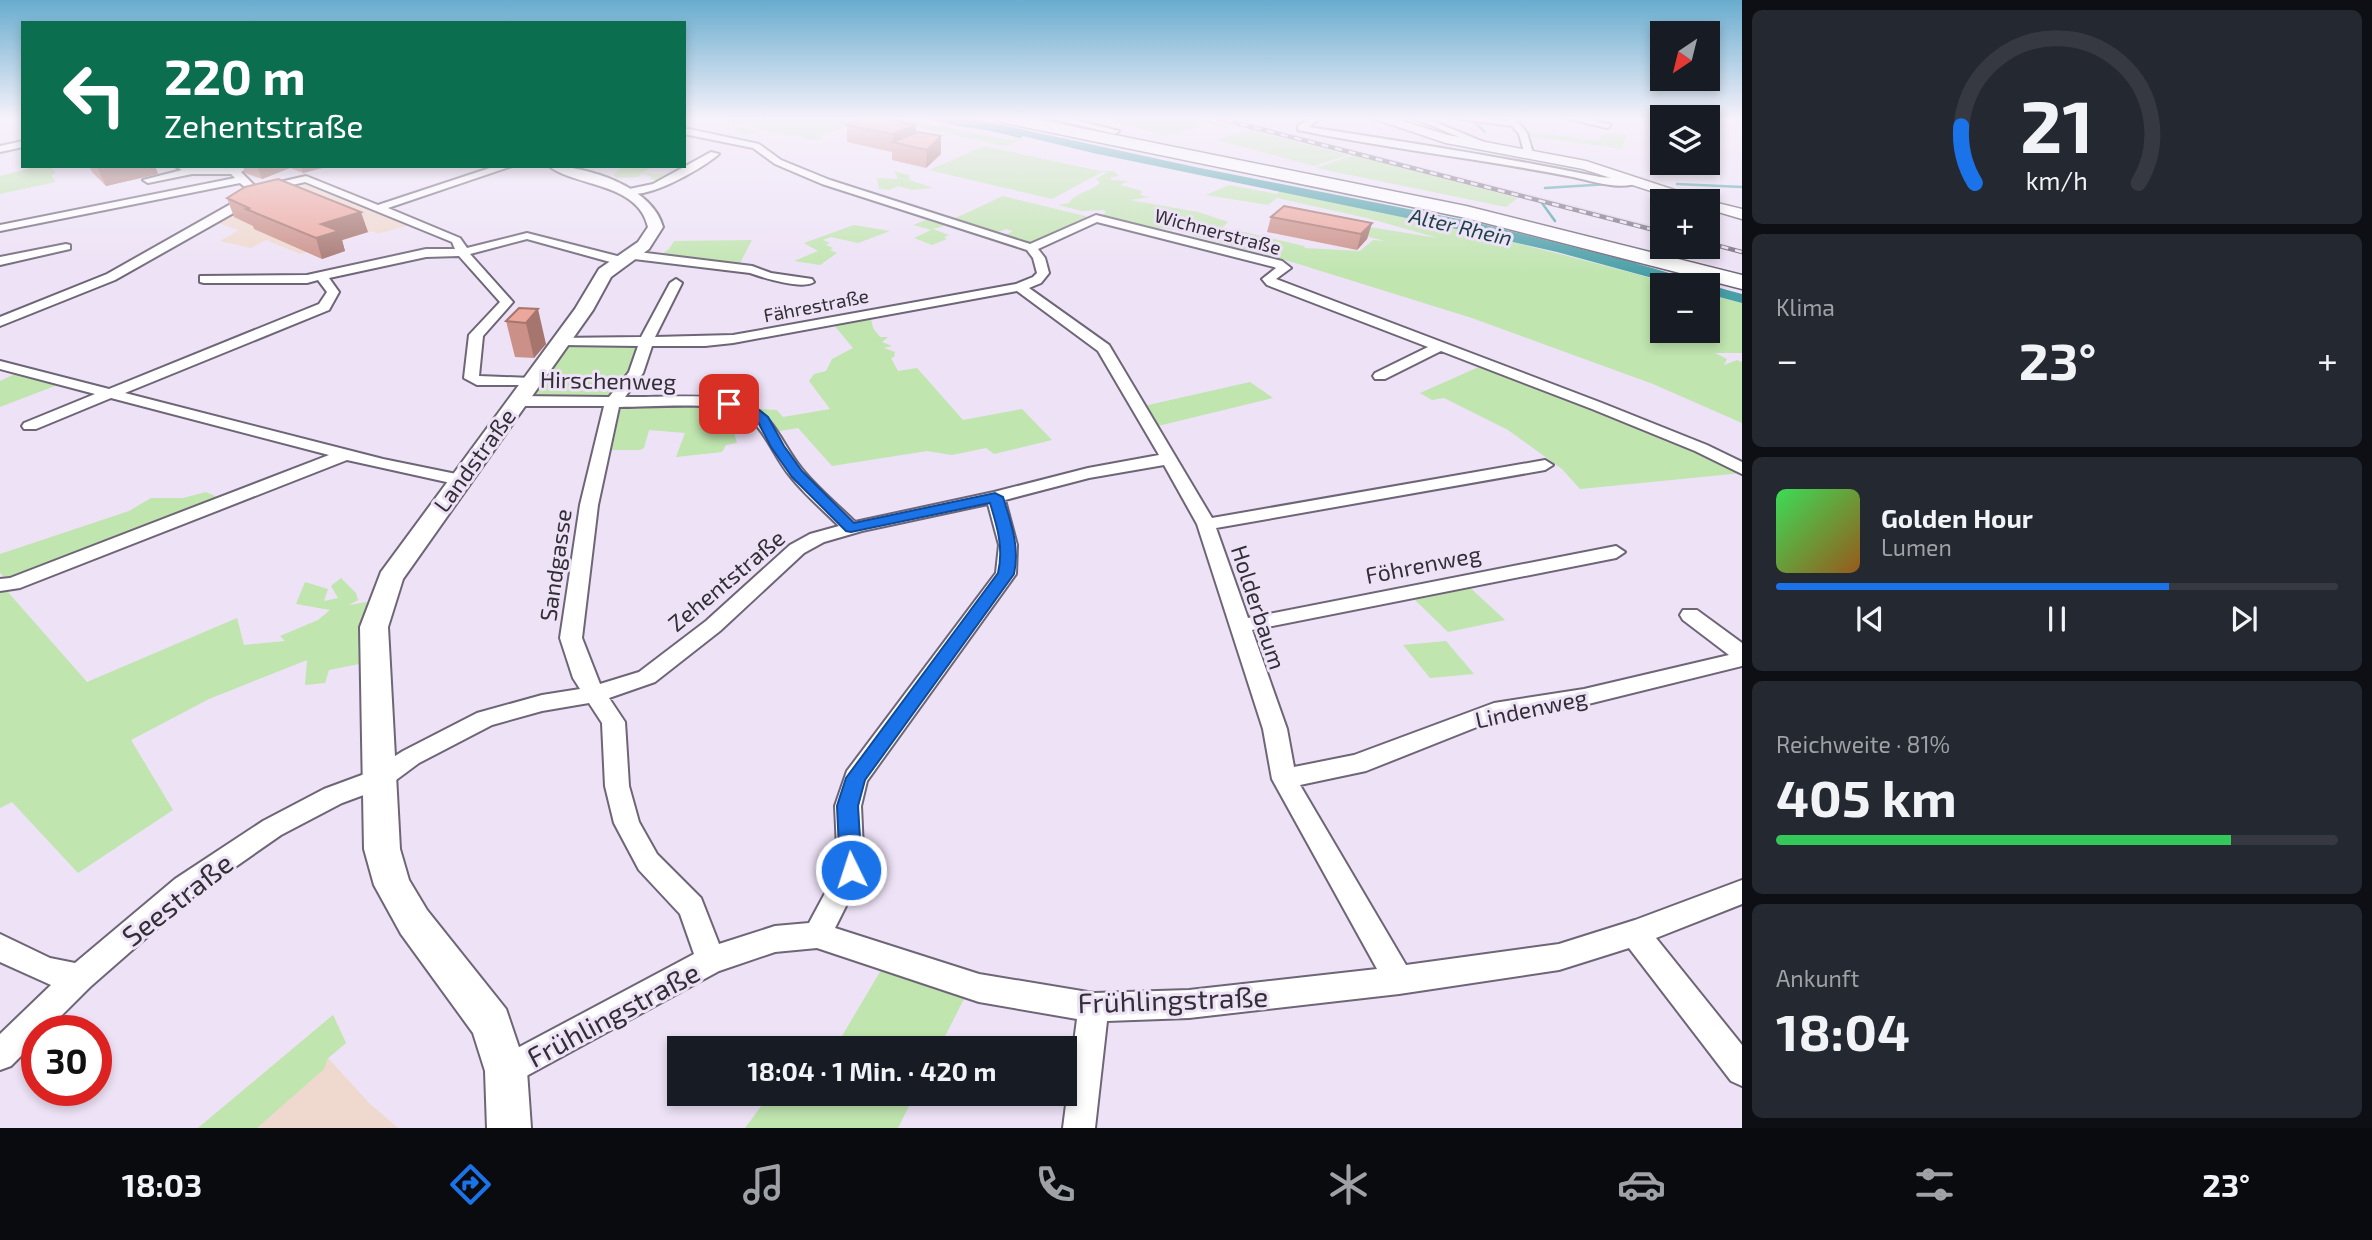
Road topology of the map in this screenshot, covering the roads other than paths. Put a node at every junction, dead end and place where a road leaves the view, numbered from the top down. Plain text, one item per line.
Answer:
1 (189, 170) edge
2 (244, 170) edge
3 (495, 170) edge
4 (567, 170) edge
5 (687, 170) edge
6 (795, 170) edge
7 (1263, 170) edge
8 (1285, 170) edge
9 (1551, 170) edge
10 (1600, 170) edge
11 (192, 171) junction
12 (239, 175) junction
13 (148, 180) dead end
14 (1636, 181) junction
15 (1661, 189) edge
16 (251, 190) junction
17 (625, 191) junction
18 (378, 208) junction
19 (1720, 208) edge
20 (1742, 214) edge
21 (0, 228) edge
22 (66, 247) dead end
23 (1031, 248) junction
24 (466, 252) junction
25 (625, 258) junction
26 (0, 261) edge
27 (321, 276) junction
28 (1742, 276) edge
29 (204, 279) dead end
30 (676, 282) dead end
31 (808, 282) dead end
32 (1742, 282) edge
33 (1019, 287) junction
34 (0, 322) edge
35 (561, 341) junction
36 (646, 342) junction
37 (1440, 347) junction
38 (0, 365) edge
39 (1380, 376) dead end
40 (531, 382) junction
41 (108, 394) junction
42 (517, 401) junction
43 (612, 404) junction
44 (30, 426) dead end
45 (347, 454) junction
46 (1167, 459) junction
47 (1545, 465) dead end
48 (1742, 469) edge
49 (460, 480) junction
50 (995, 497) junction
51 (1206, 524) junction
52 (851, 528) junction
53 (1616, 552) dead end
54 (0, 585) edge
55 (1690, 615) dead end
56 (1240, 626) junction
57 (1742, 657) edge
58 (595, 694) junction
59 (379, 779) junction
60 (1284, 779) junction
61 (1742, 892) edge
62 (1635, 933) junction
63 (817, 935) junction
64 (0, 947) edge
65 (711, 960) junction
66 (80, 978) junction
67 (1399, 980) junction
68 (1094, 1007) junction
69 (0, 1055) edge
70 (1742, 1070) edge
71 (506, 1071) junction
72 (509, 1128) edge
73 (1079, 1128) edge

1 - 11 street
2 - 12 street
3 - 18 street
4 - 17 main road, Landstraße
5 - 17 street
6 - 23 street
7 - 32 highway
8 - 28 highway
9 - 14 street
10 - 14 main road
11 - 12 street
11 - 13 street
12 - 16 street
12 - 21 street
14 - 15 main road
16 - 18 street
16 - 34 street
17 - 25 main road, Landstraße
18 - 24 street
19 - 20 main road
22 - 26 street
23 - 33 street
23 - 37 street, Wichnerstraße
24 - 25 street
24 - 27 street
24 - 40 street
25 - 31 street
25 - 35 main road, Landstraße
27 - 29 street
27 - 41 street
30 - 36 street, Sandgasse
33 - 36 street, Fährestraße
33 - 46 street, Holderbaum
35 - 36 street, Fährestraße
35 - 40 main road, Landstraße
36 - 43 street, Sandgasse
37 - 39 street
37 - 48 street, Wichnerstraße
38 - 41 street
40 - 42 main road, Landstraße
41 - 44 street
41 - 45 street
42 - 43 street, Hirschenweg
42 - 49 main road, Landstraße
43 - 52 street, Hirschenweg
43 - 58 street, Sandgasse
45 - 49 street
45 - 54 street
46 - 50 street, Zehentstraße
46 - 51 street, Holderbaum
47 - 51 street
49 - 59 main road, Landstraße
50 - 52 street, Zehentstraße
50 - 63 street
51 - 56 street, Holderbaum
52 - 58 street, Zehentstraße
53 - 56 street, Föhrenweg
55 - 57 street, Lindenweg
56 - 60 street, Holderbaum
57 - 60 street, Lindenweg
58 - 59 street, Zehentstraße
58 - 65 street, Sandgasse
59 - 66 street, Seestraße
59 - 71 main road
60 - 67 street, Holderbaum
61 - 62 street, Frühlingstraße
62 - 67 street, Frühlingstraße
62 - 70 street
63 - 65 street, Frühlingstraße
63 - 68 street, Frühlingstraße
64 - 66 street
65 - 71 street, Frühlingstraße
66 - 69 street, Seestraße
67 - 68 street, Frühlingstraße
68 - 73 street
71 - 72 main road

